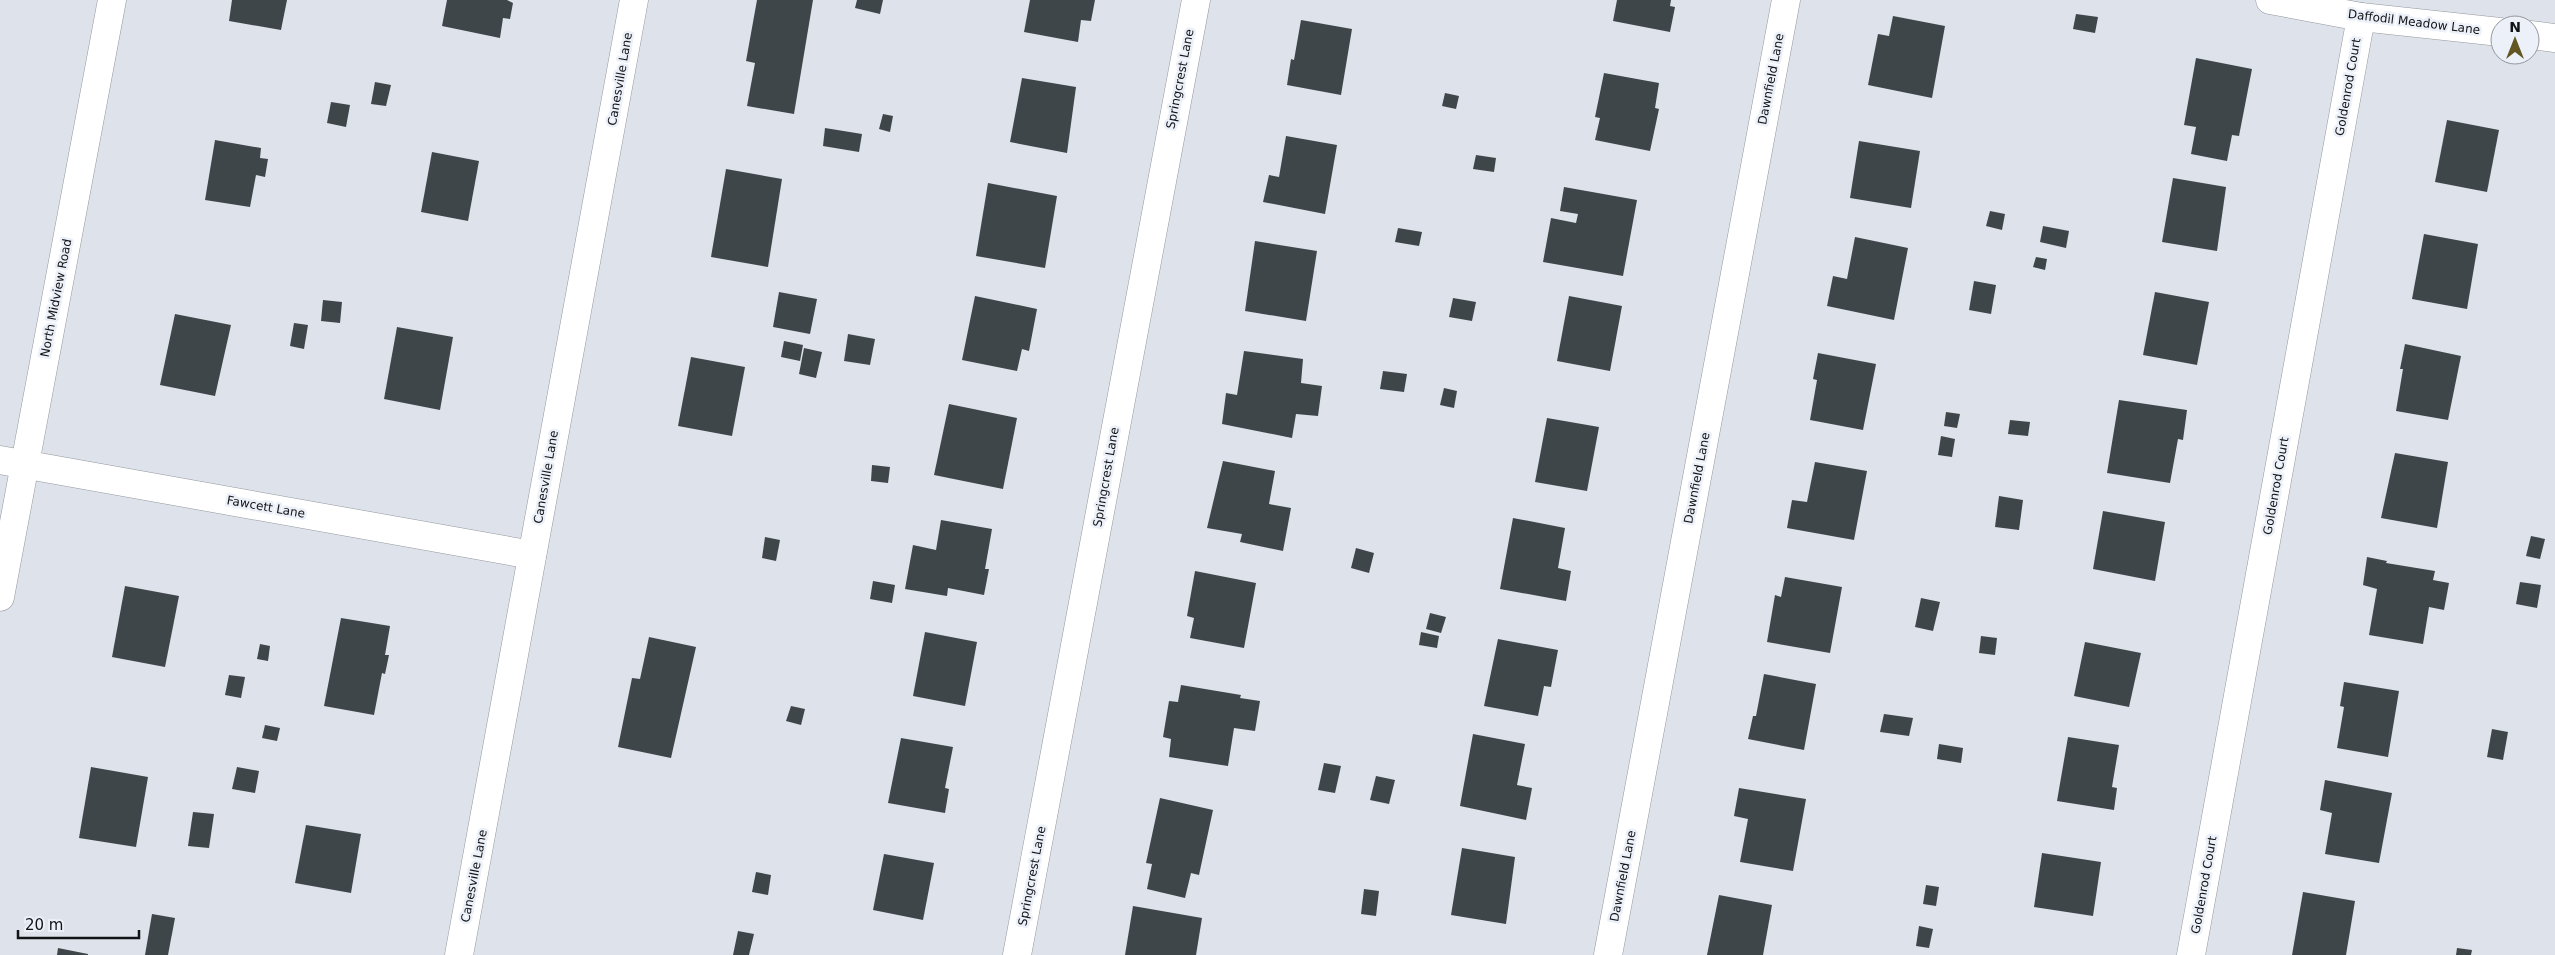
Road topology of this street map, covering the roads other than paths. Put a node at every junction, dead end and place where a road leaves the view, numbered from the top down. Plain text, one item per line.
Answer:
1 (112, 0) edge
2 (634, 0) edge
3 (1196, 0) edge
4 (1786, 0) edge
5 (2270, 0) edge
6 (2361, 17) junction
7 (2490, 31) edge
8 (2540, 36) edge
9 (2555, 38) edge
10 (12, 462) edge
11 (532, 554) junction
12 (0, 597) edge
13 (459, 955) edge
14 (1018, 955) edge
15 (1608, 955) edge
16 (2191, 955) edge

1 - 10 street, North Midview Road
2 - 11 street, Canesville Lane
3 - 14 street, Springcrest Lane
4 - 15 street, Dawnfield Lane
5 - 6 street, Daffodil Meadow Lane
6 - 7 street, Daffodil Meadow Lane
6 - 16 street, Goldenrod Court
8 - 9 street
10 - 11 street, Fawcett Lane
10 - 12 street, North Midview Road
11 - 13 street, Canesville Lane

